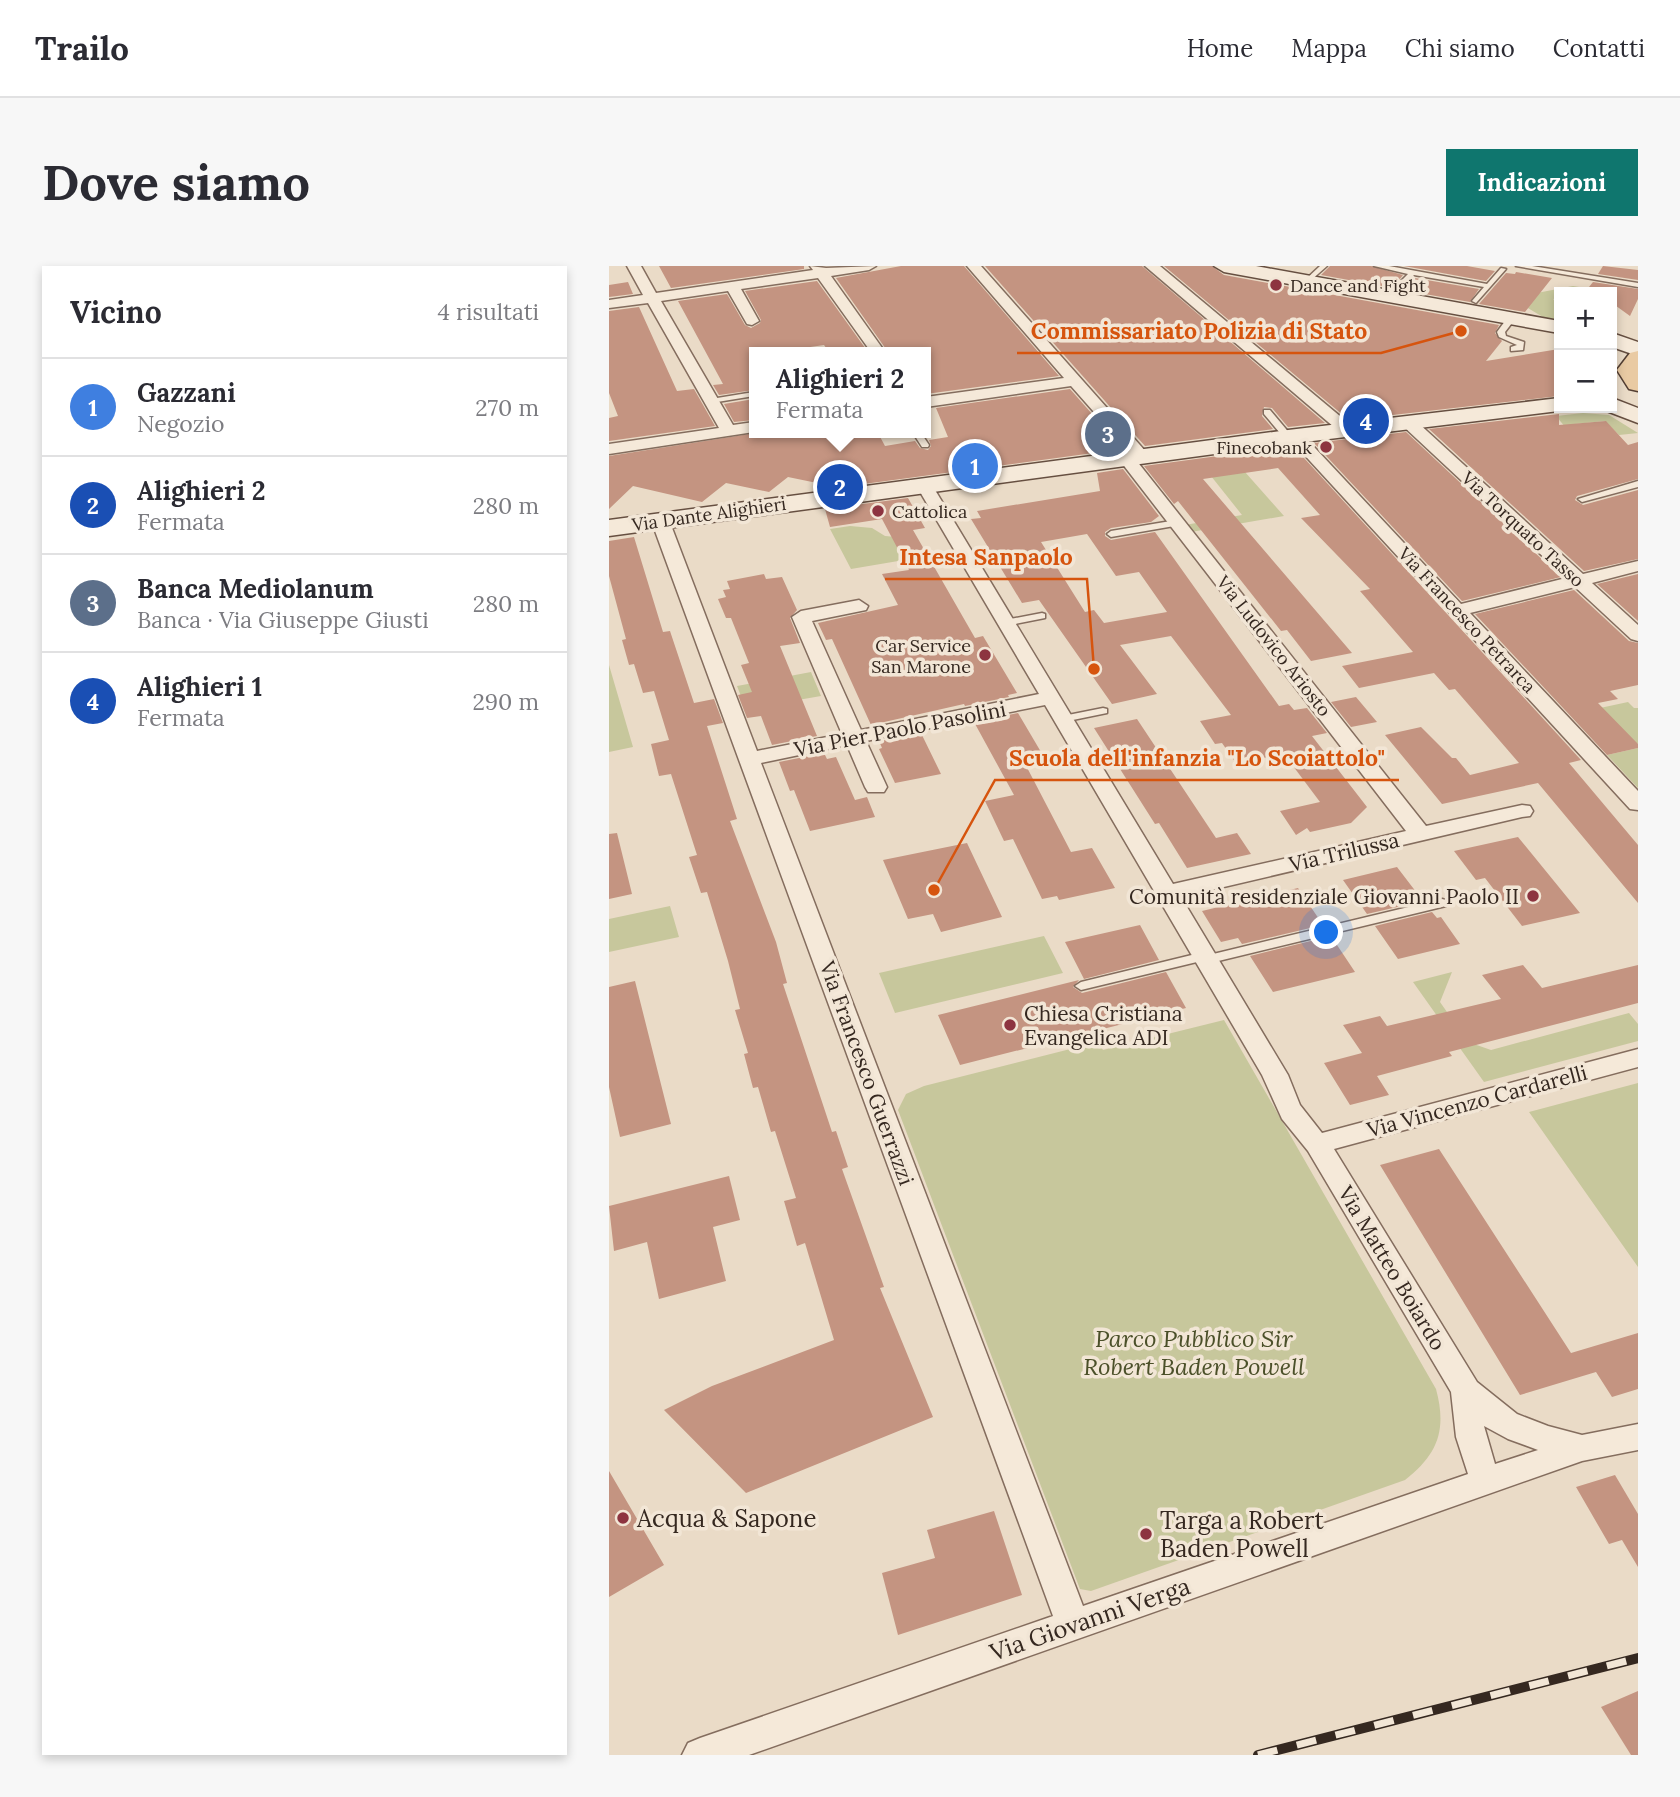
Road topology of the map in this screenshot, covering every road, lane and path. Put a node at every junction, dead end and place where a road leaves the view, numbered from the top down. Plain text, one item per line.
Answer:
1 (634, 266) edge
2 (869, 266) edge
3 (974, 266) edge
4 (1152, 266) edge
5 (1224, 266) edge
6 (1324, 266) edge
7 (1377, 266) edge
8 (1519, 266) edge
9 (820, 269) edge
10 (1503, 270) dead end
11 (1413, 272) junction
12 (1307, 281) junction
13 (1638, 285) edge
14 (732, 286) junction
15 (1489, 286) junction
16 (1399, 287) dead end
17 (652, 298) junction
18 (1476, 301) dead end
19 (609, 304) edge
20 (1511, 319) junction
21 (751, 321) dead end
22 (1554, 327) edge
23 (1638, 329) edge
24 (1617, 335) edge
25 (1617, 346) edge
26 (875, 347) edge
27 (1514, 349) dead end
28 (1616, 350) edge
29 (1632, 373) edge
30 (1077, 381) junction
31 (1617, 393) edge
32 (749, 395) edge
33 (711, 401) junction
34 (931, 401) edge
35 (1554, 406) edge
36 (1617, 407) edge
37 (1267, 412) dead end
38 (1638, 416) edge
39 (1409, 423) junction
40 (749, 427) edge
41 (728, 430) junction
42 (1347, 430) junction
43 (1291, 436) junction
44 (920, 438) edge
45 (925, 445) dead end
46 (609, 449) edge
47 (1134, 457) junction
48 (1638, 484) edge
49 (924, 485) junction
50 (1582, 499) dead end
51 (660, 520) junction
52 (1177, 523) junction
53 (609, 528) edge
54 (1111, 534) dead end
55 (1638, 566) edge
56 (1579, 580) junction
57 (859, 606) dead end
58 (1458, 610) junction
59 (1042, 616) dead end
60 (1005, 622) junction
61 (1638, 635) edge
62 (1051, 698) junction
63 (1103, 711) dead end
64 (1063, 719) junction
65 (855, 738) junction
66 (749, 759) junction
67 (876, 787) dead end
68 (1638, 804) edge
69 (1523, 811) dead end
70 (1421, 835) junction
71 (1166, 893) junction
72 (1442, 903) dead end
73 (1205, 958) junction
74 (1081, 986) dead end
75 (1638, 1058) edge
76 (1317, 1144) junction
77 (1467, 1391) junction
78 (1503, 1423) junction
79 (1638, 1437) edge
80 (1582, 1448) junction
81 (1520, 1470) junction
82 (1487, 1481) junction
83 (1073, 1625) junction
84 (700, 1755) edge

1 - 17 street
2 - 9 street
3 - 30 street, Via Ludovico Ariosto
4 - 42 street
5 - 12 main road
6 - 12 lane
7 - 11 lane
8 - 13 lane
9 - 14 street
9 - 26 street
10 - 15 lane
11 - 15 lane
11 - 16 lane
12 - 20 main road
14 - 17 street
14 - 21 street
15 - 18 lane
17 - 19 street
17 - 33 street
20 - 22 main road
20 - 27 lane
23 - 24 main road
25 - 29 main road
28 - 29 main road
29 - 31 main road
30 - 34 street
30 - 47 street, Via Ludovico Ariosto
32 - 33 lane
33 - 41 street
35 - 39 main road, Via Dante Alighieri
36 - 38 main road
37 - 43 lane
39 - 42 main road, Via Dante Alighieri
39 - 56 street, Via Torquato Tasso
40 - 41 street
41 - 46 street
42 - 43 main road, Via Dante Alighieri
43 - 47 main road, Via Dante Alighieri
43 - 58 street, Via Francesco Petrarca
44 - 45 lane
47 - 49 main road, Via Dante Alighieri
47 - 52 street, Via Ludovico Ariosto
48 - 50 lane
49 - 51 main road, Via Dante Alighieri
49 - 60 street, Via Matteo Boiardo
51 - 53 main road, Via Dante Alighieri
51 - 66 street, Via Francesco Guerrazzi
52 - 54 lane
52 - 70 street, Via Ludovico Ariosto
55 - 56 street
56 - 58 street
56 - 61 street, Via Torquato Tasso
57 - 65 street
58 - 68 street, Via Francesco Petrarca
59 - 60 lane
60 - 62 street, Via Matteo Boiardo
62 - 64 street, Via Matteo Boiardo
62 - 65 street, Via Pier Paolo Pasolini
63 - 64 lane
64 - 71 street, Via Matteo Boiardo
65 - 66 street, Via Pier Paolo Pasolini
65 - 67 street
66 - 83 street, Via Francesco Guerrazzi
69 - 70 street, Via Trilussa
70 - 71 street, Via Trilussa
71 - 73 street, Via Matteo Boiardo
72 - 73 lane
73 - 74 lane
73 - 76 street, Via Matteo Boiardo
75 - 76 street, Via Vincenzo Cardarelli
76 - 77 street, Via Matteo Boiardo
77 - 78 street, Via Matteo Boiardo
77 - 82 street
78 - 80 street, Via Matteo Boiardo
78 - 81 street, Via Matteo Boiardo
79 - 80 street, Via Giovanni Verga
80 - 81 street, Via Giovanni Verga
81 - 82 street, Via Giovanni Verga
82 - 83 street, Via Giovanni Verga
83 - 84 street, Via Giovanni Verga

